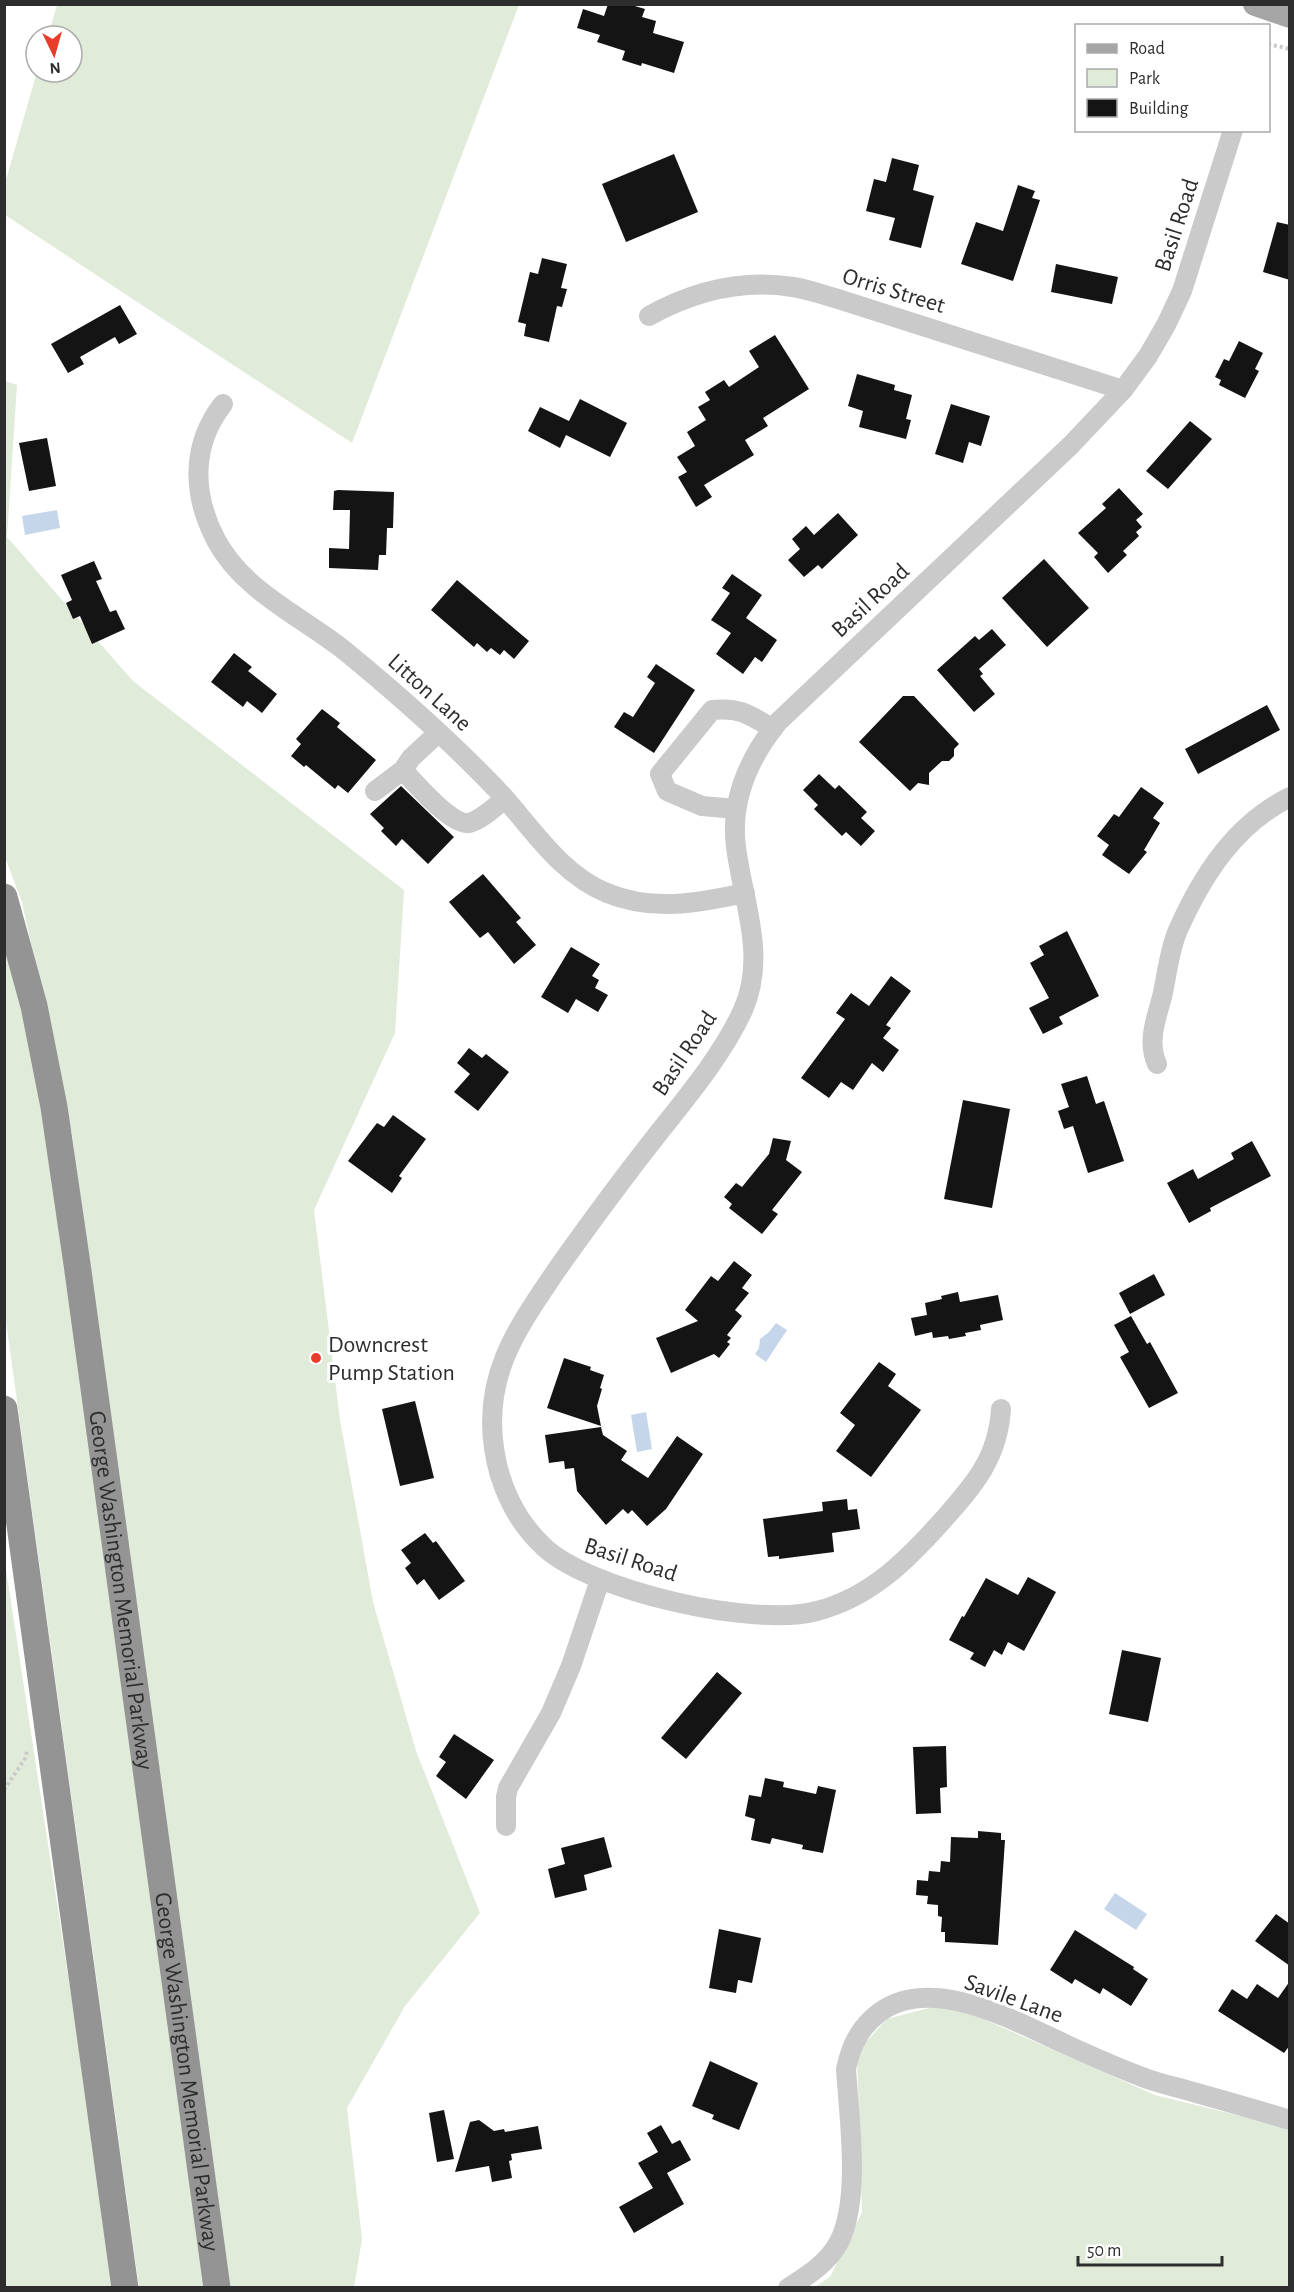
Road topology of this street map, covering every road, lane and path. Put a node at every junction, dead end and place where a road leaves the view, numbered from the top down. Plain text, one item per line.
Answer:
1 (1270, 44) edge
2 (1290, 49) edge
3 (1232, 132) edge
4 (649, 316) dead end
5 (1123, 390) junction
6 (223, 404) dead end
7 (773, 729) junction
8 (438, 733) junction
9 (403, 770) junction
10 (375, 791) dead end
11 (1290, 797) edge
12 (505, 799) junction
13 (736, 809) junction
14 (745, 893) junction
15 (4, 897) edge
16 (1157, 1064) dead end
17 (4, 1409) edge
18 (1001, 1409) dead end
19 (600, 1580) junction
20 (506, 1826) dead end
21 (1290, 2120) edge
22 (125, 2288) edge
23 (217, 2288) edge
24 (788, 2288) edge

1 - 2 path
3 - 5 street, Basil Road
4 - 5 street, Orris Street
5 - 7 street, Basil Road
6 - 8 street, Litton Lane
7 - 13 street, Basil Road
7 - 13 street
8 - 9 street
8 - 12 street, Litton Lane
9 - 10 street
9 - 12 street
11 - 16 street
12 - 14 street, Litton Lane
13 - 14 street, Basil Road
14 - 19 street, Basil Road
15 - 23 highway, George Washington Memorial Parkway
17 - 22 highway
18 - 19 street, Basil Road
19 - 20 street
21 - 24 street, Savile Lane

